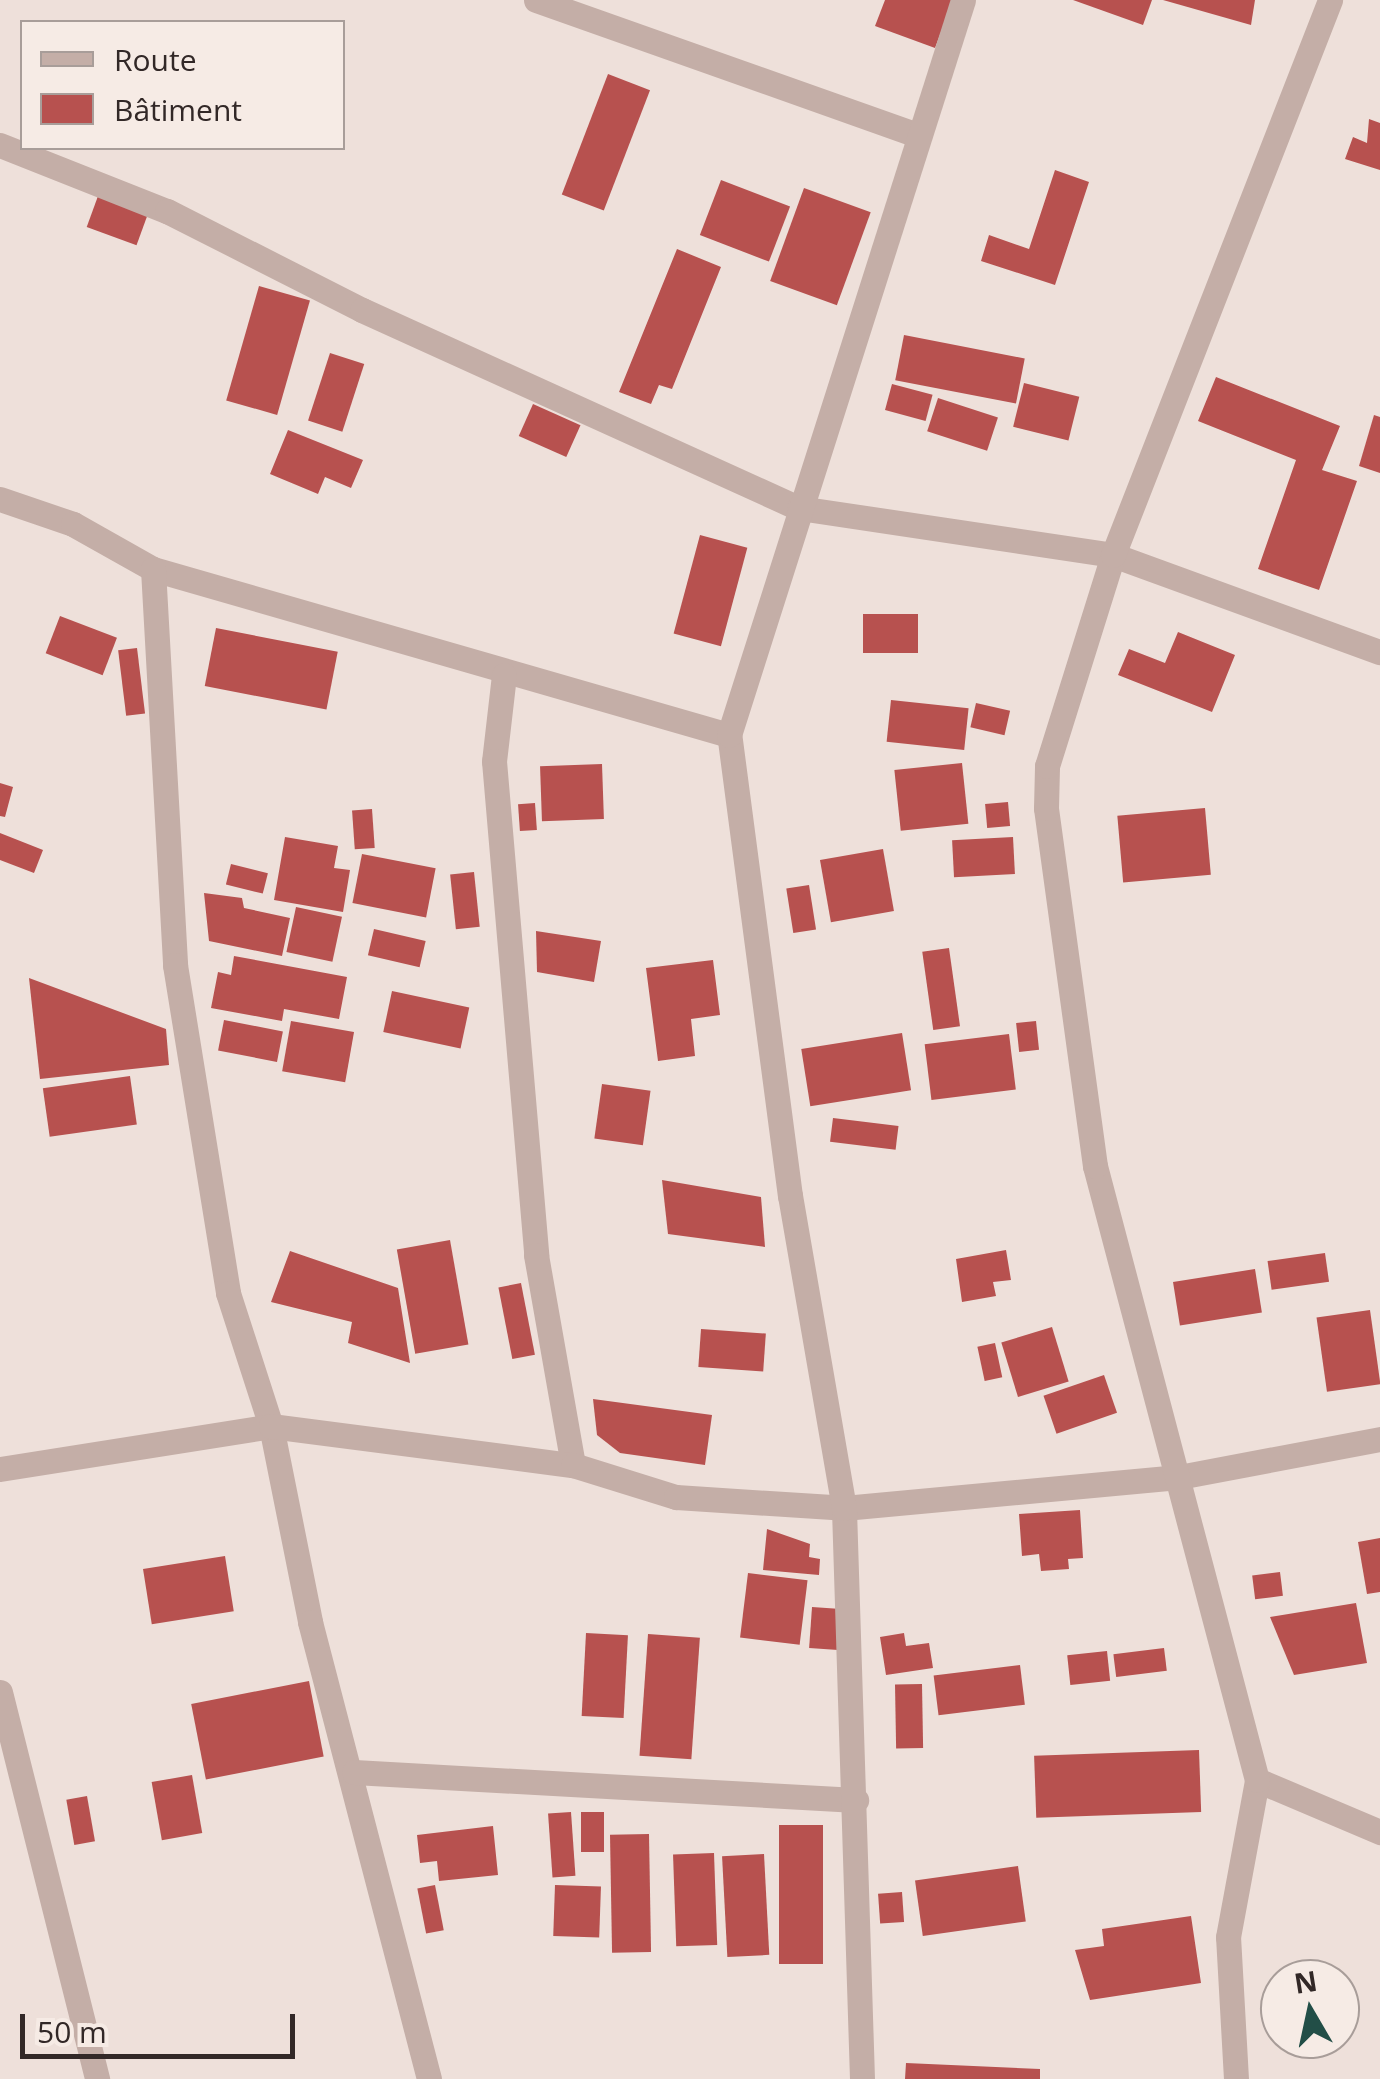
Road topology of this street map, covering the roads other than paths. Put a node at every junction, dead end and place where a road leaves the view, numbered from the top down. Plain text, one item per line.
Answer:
1 (536, 0) edge
2 (963, 0) edge
3 (1330, 0) edge
4 (917, 135) junction
5 (0, 145) edge
6 (0, 499) edge
7 (799, 508) junction
8 (1113, 556) junction
9 (154, 569) junction
10 (1380, 652) edge
11 (504, 674) junction
12 (729, 735) junction
13 (271, 1426) junction
14 (1380, 1439) edge
15 (573, 1466) junction
16 (0, 1469) edge
17 (1179, 1477) junction
18 (844, 1508) junction
19 (0, 1692) edge
20 (354, 1772) junction
21 (1257, 1780) junction
22 (856, 1800) junction
23 (1380, 1832) edge
24 (97, 2079) edge
25 (429, 2079) edge
26 (862, 2079) edge
27 (1236, 2079) edge

1 - 4 street
2 - 4 street
3 - 8 street
4 - 7 street
5 - 7 street
6 - 9 street
7 - 8 street
7 - 12 street
8 - 10 street
8 - 17 street
9 - 11 street
9 - 13 street
11 - 12 street
11 - 15 street
12 - 18 street
13 - 15 street
13 - 16 street
13 - 20 street
14 - 17 street
15 - 18 street
17 - 18 street
17 - 21 street
18 - 22 street
19 - 24 street
20 - 22 street
20 - 25 street
21 - 23 street
21 - 27 street
22 - 26 street

